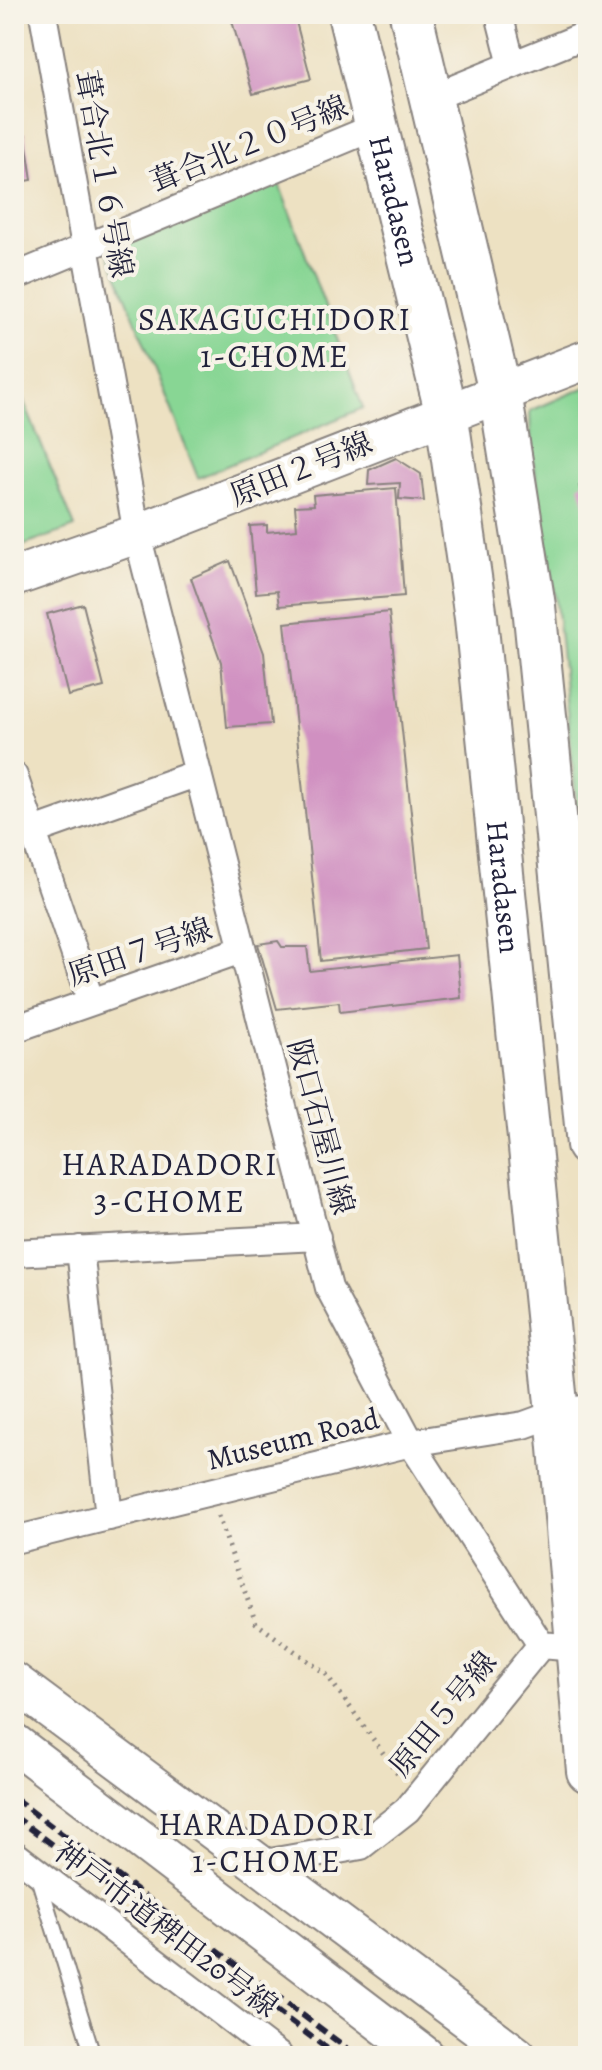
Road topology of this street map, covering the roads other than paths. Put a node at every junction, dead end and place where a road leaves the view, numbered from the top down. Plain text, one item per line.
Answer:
1 (43, 14) edge
2 (349, 14) edge
3 (411, 14) edge
4 (499, 14) edge
5 (588, 34) edge
6 (512, 65) junction
7 (431, 98) junction
8 (375, 127) junction
9 (85, 246) junction
10 (14, 277) edge
11 (588, 359) edge
12 (500, 392) junction
13 (446, 411) junction
14 (137, 534) junction
15 (14, 577) edge
16 (198, 773) junction
17 (14, 776) edge
18 (23, 834) edge
19 (241, 950) junction
20 (91, 1002) junction
21 (14, 1029) edge
22 (588, 1145) edge
23 (317, 1237) junction
24 (80, 1249) junction
25 (14, 1253) edge
26 (572, 1410) edge
27 (411, 1443) junction
28 (109, 1517) junction
29 (14, 1540) edge
30 (568, 1646) edge
31 (14, 1682) edge
32 (14, 1743) edge
33 (588, 1771) edge
34 (14, 1854) edge
35 (259, 1864) junction
36 (25, 1873) edge
37 (93, 2056) edge
38 (279, 2056) edge
39 (425, 2056) edge
40 (517, 2056) edge

1 - 9 street, 葺合北１６号線
2 - 8 main road, Haradasen
3 - 7 main road, Haradasen
4 - 6 street
5 - 6 street
6 - 7 street
7 - 12 main road, Haradasen
8 - 9 street, 葺合北２０号線
8 - 13 main road, Haradasen
9 - 10 street, 葺合北２０号線
9 - 14 street, 葺合北１６号線
11 - 12 street, 原田２号線
12 - 13 street, 原田２号線
12 - 22 main road, Haradasen
13 - 14 street, 原田２号線
13 - 26 main road, Haradasen
14 - 15 street, 原田２号線
14 - 16 street, 阪口石屋川線
16 - 18 street
16 - 19 street, 阪口石屋川線
17 - 18 street
18 - 20 street
19 - 20 street, 原田７号線
19 - 23 street, 阪口石屋川線
20 - 21 street, 原田７号線
23 - 24 street
23 - 27 street, 阪口石屋川線
24 - 25 street
24 - 28 street
26 - 27 street, Museum Road
26 - 30 main road, Haradasen
27 - 28 street, Museum Road
27 - 30 street, 阪口石屋川線
28 - 29 street, Museum Road
30 - 33 main road, Haradasen
30 - 35 street, 原田５号線
31 - 35 street
32 - 39 street
34 - 36 street, 神戸市道稗田20号線
35 - 40 street
36 - 37 lane
36 - 38 street, 神戸市道稗田20号線

